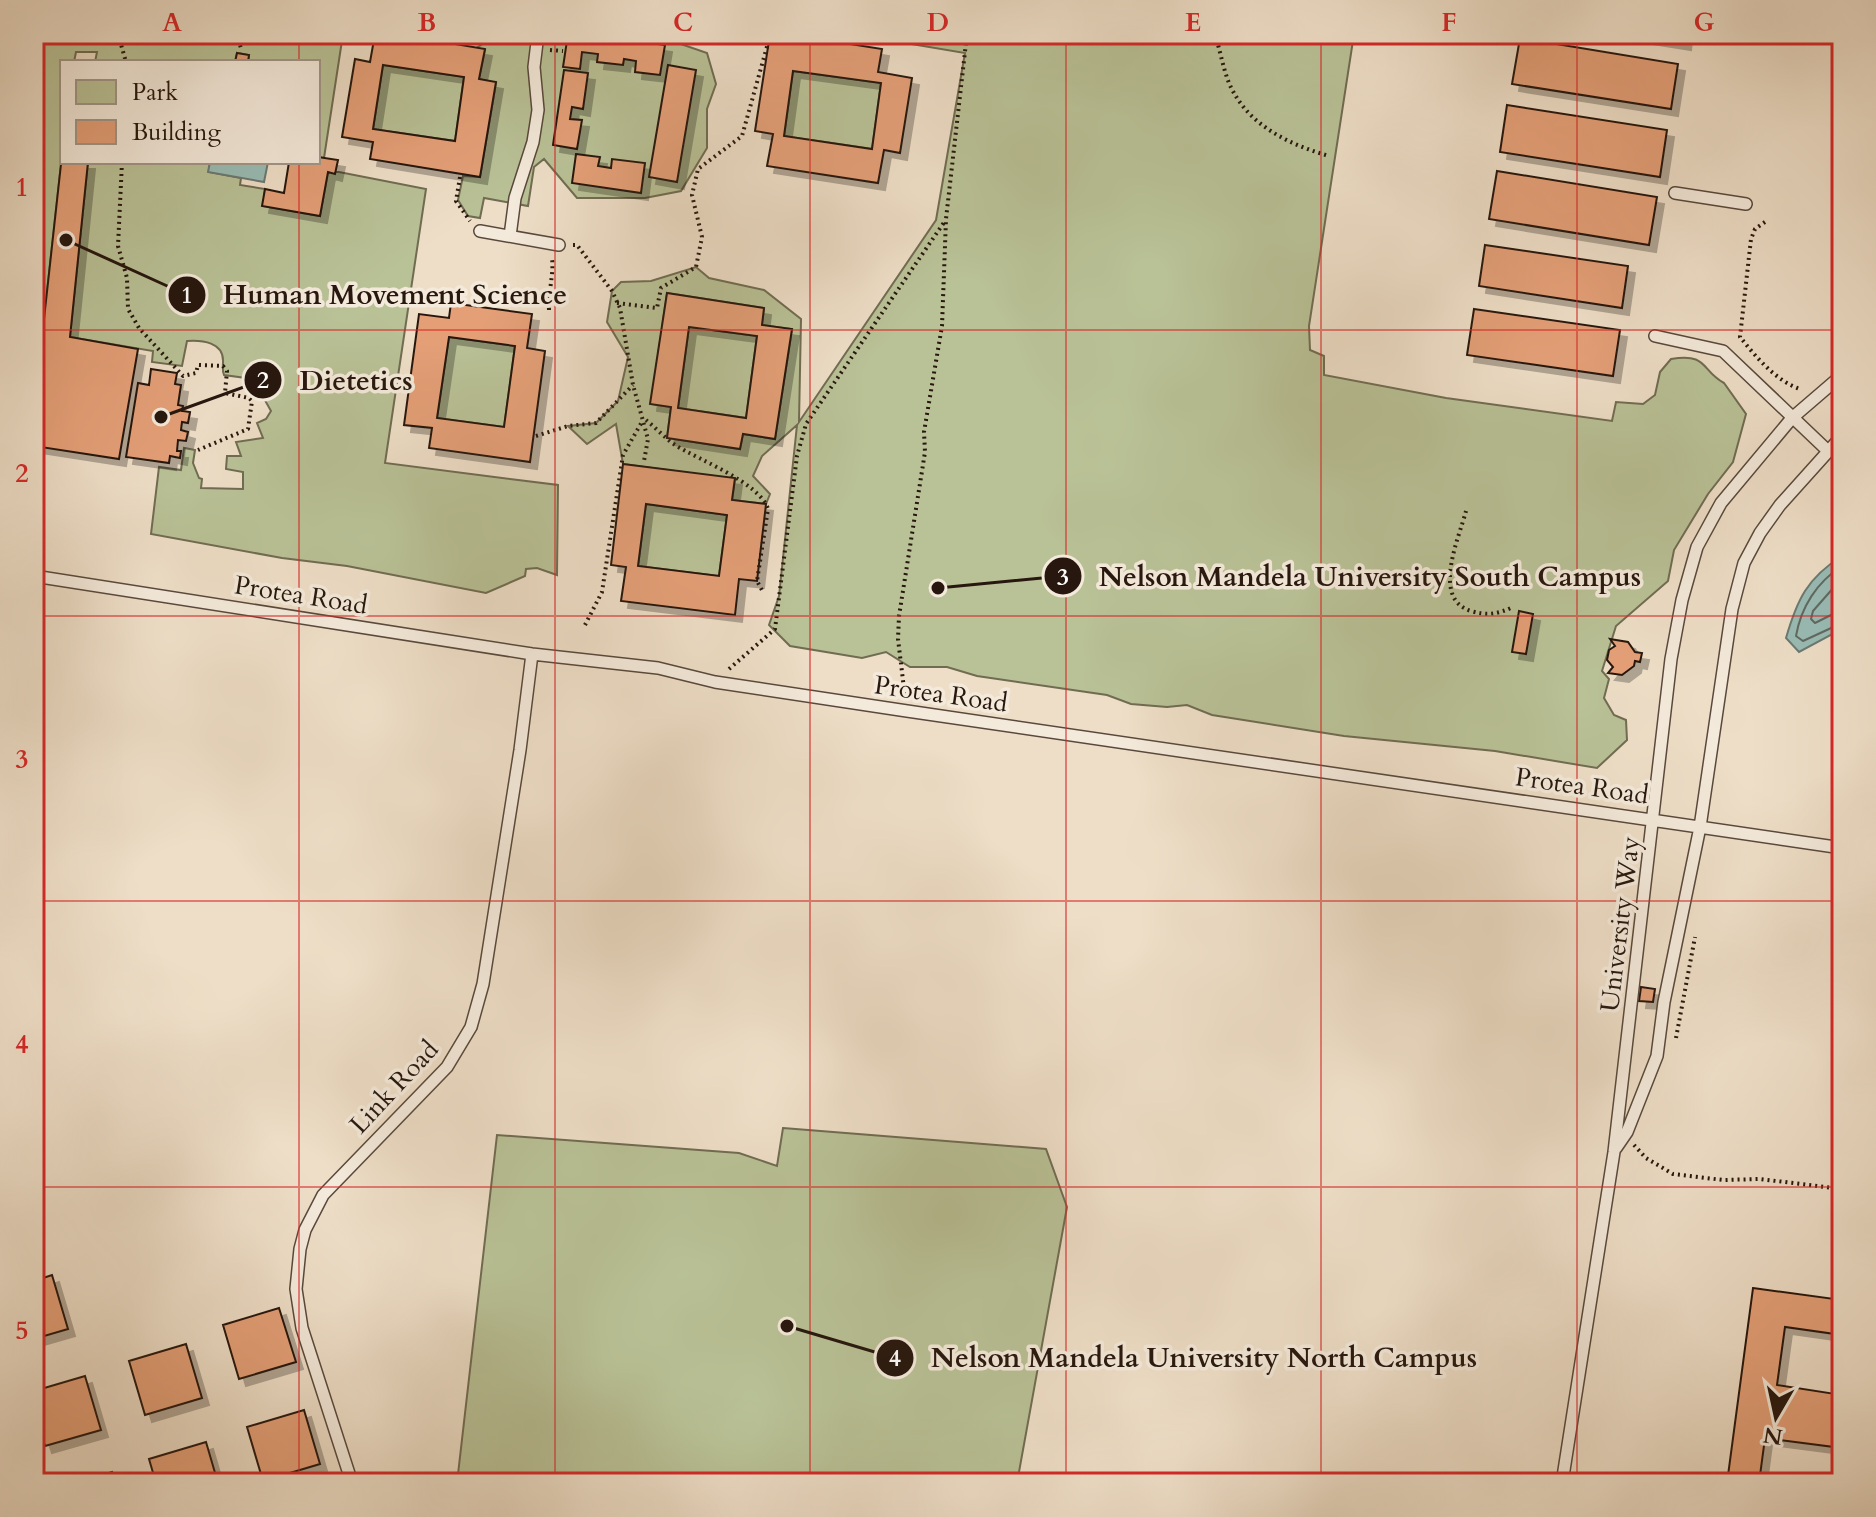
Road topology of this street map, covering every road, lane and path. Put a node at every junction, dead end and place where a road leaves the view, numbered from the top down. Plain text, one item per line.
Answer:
1 (118, 34) edge
2 (236, 34) edge
3 (538, 34) edge
4 (901, 34) edge
5 (968, 34) edge
6 (1215, 34) edge
7 (768, 43) dead end
8 (966, 43) junction
9 (241, 48) dead end
10 (125, 60) edge
11 (1329, 156) dead end
12 (122, 164) edge
13 (460, 177) dead end
14 (1675, 193) dead end
15 (1746, 204) dead end
16 (946, 219) junction
17 (1765, 222) dead end
18 (480, 231) joint
19 (510, 236) junction
20 (554, 244) junction
21 (617, 303) junction
22 (549, 310) dead end
23 (1655, 336) dead end
24 (1842, 375) edge
25 (633, 385) junction
26 (1800, 389) dead end
27 (644, 418) junction
28 (1792, 418) junction
29 (536, 436) dead end
30 (1842, 436) edge
31 (198, 450) dead end
32 (1828, 451) junction
33 (644, 461) dead end
34 (1466, 511) dead end
35 (34, 576) edge
36 (763, 592) dead end
37 (1513, 607) dead end
38 (585, 625) dead end
39 (532, 654) junction
40 (715, 682) junction
41 (907, 711) junction
42 (1654, 819) junction
43 (1700, 827) junction
44 (1842, 848) edge
45 (1627, 1132) junction
46 (1614, 1152) junction
47 (1842, 1189) edge
48 (352, 1483) edge
49 (1562, 1483) edge

1 - 10 path
2 - 9 path
3 - 19 lane
4 - 8 path
5 - 8 path
6 - 11 path
7 - 21 path
8 - 16 path
12 - 31 path
13 - 18 path
14 - 15 lane
16 - 40 path
16 - 41 path
17 - 26 path
18 - 19 lane
19 - 20 lane
20 - 21 path
20 - 22 path
21 - 25 path
23 - 28 lane
24 - 28 lane, University Way
25 - 27 path
25 - 29 path
27 - 33 path
27 - 36 path
27 - 38 path
28 - 32 lane
28 - 42 lane, University Way
30 - 32 lane, University Way
32 - 43 lane, University Way
34 - 37 path
35 - 39 lane, Protea Road
39 - 40 lane, Protea Road
39 - 48 lane, Link Road
40 - 41 lane, Protea Road
41 - 42 lane, Protea Road
42 - 43 lane, Protea Road
42 - 46 lane, University Way
43 - 44 lane, Protea Road
43 - 45 lane, University Way
45 - 46 lane, University Way
45 - 47 path
46 - 49 lane, University Way

